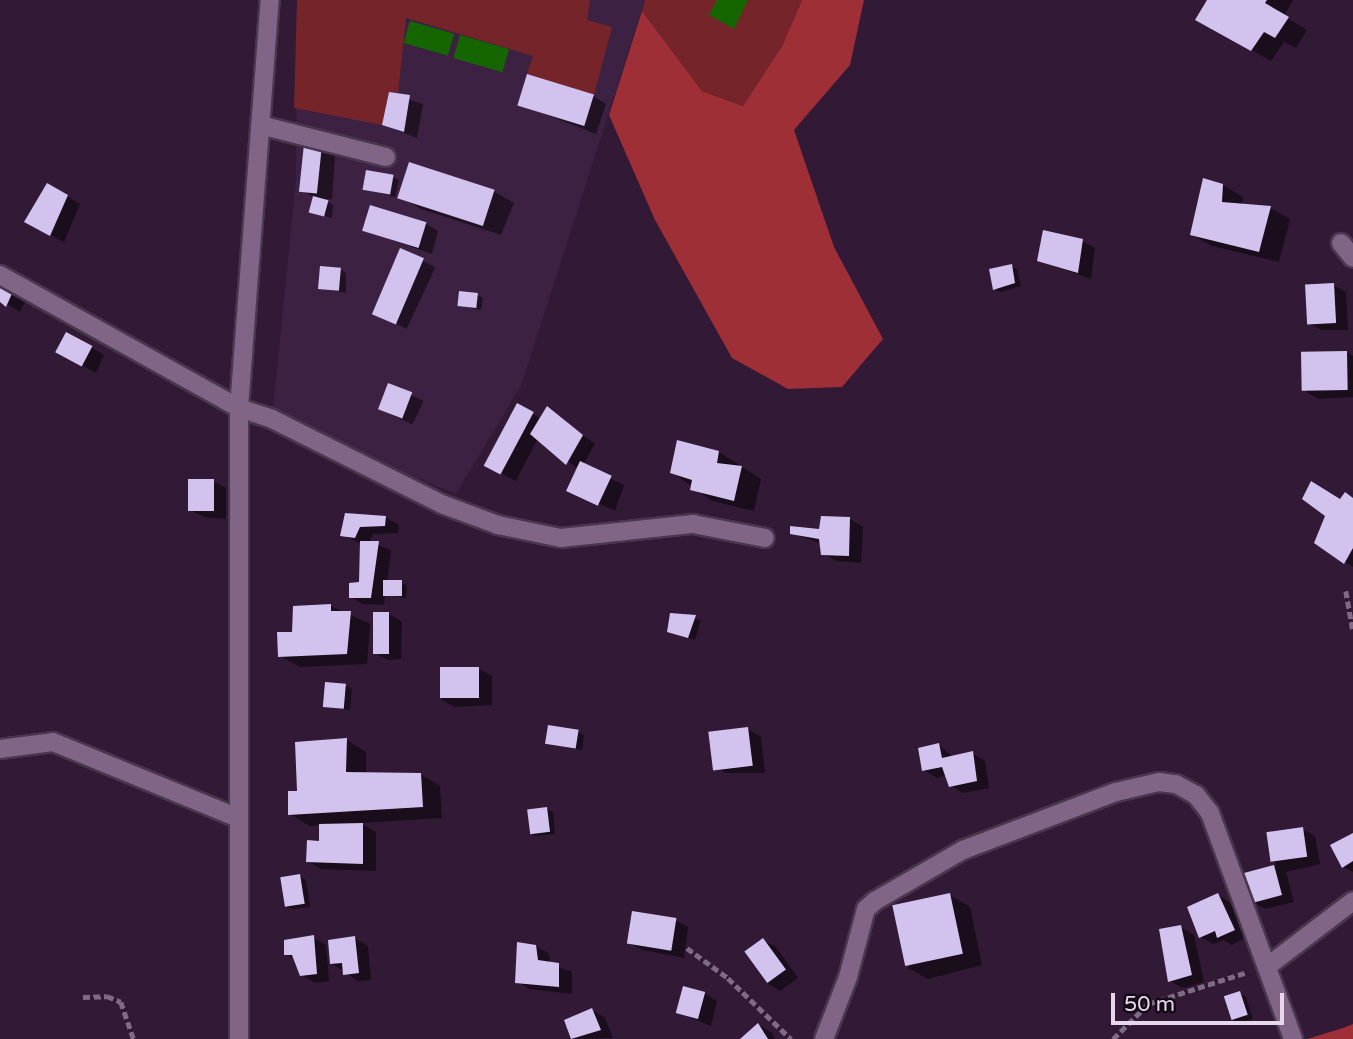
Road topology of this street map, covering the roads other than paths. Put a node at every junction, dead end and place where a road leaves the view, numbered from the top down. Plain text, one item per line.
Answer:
1 (270, 0) edge
2 (264, 126) junction
3 (386, 157) dead end
4 (1341, 243) dead end
5 (1353, 258) edge
6 (0, 275) edge
7 (239, 408) junction
8 (765, 538) dead end
9 (0, 749) edge
10 (238, 818) junction
11 (1353, 901) edge
12 (1268, 966) junction
13 (239, 1039) edge
14 (824, 1039) edge
15 (1293, 1039) edge

1 - 2 street
2 - 3 street
2 - 7 street
4 - 5 street
6 - 7 street
7 - 8 street
7 - 10 street
9 - 10 street
10 - 13 street
11 - 12 street
12 - 14 street
12 - 15 street

